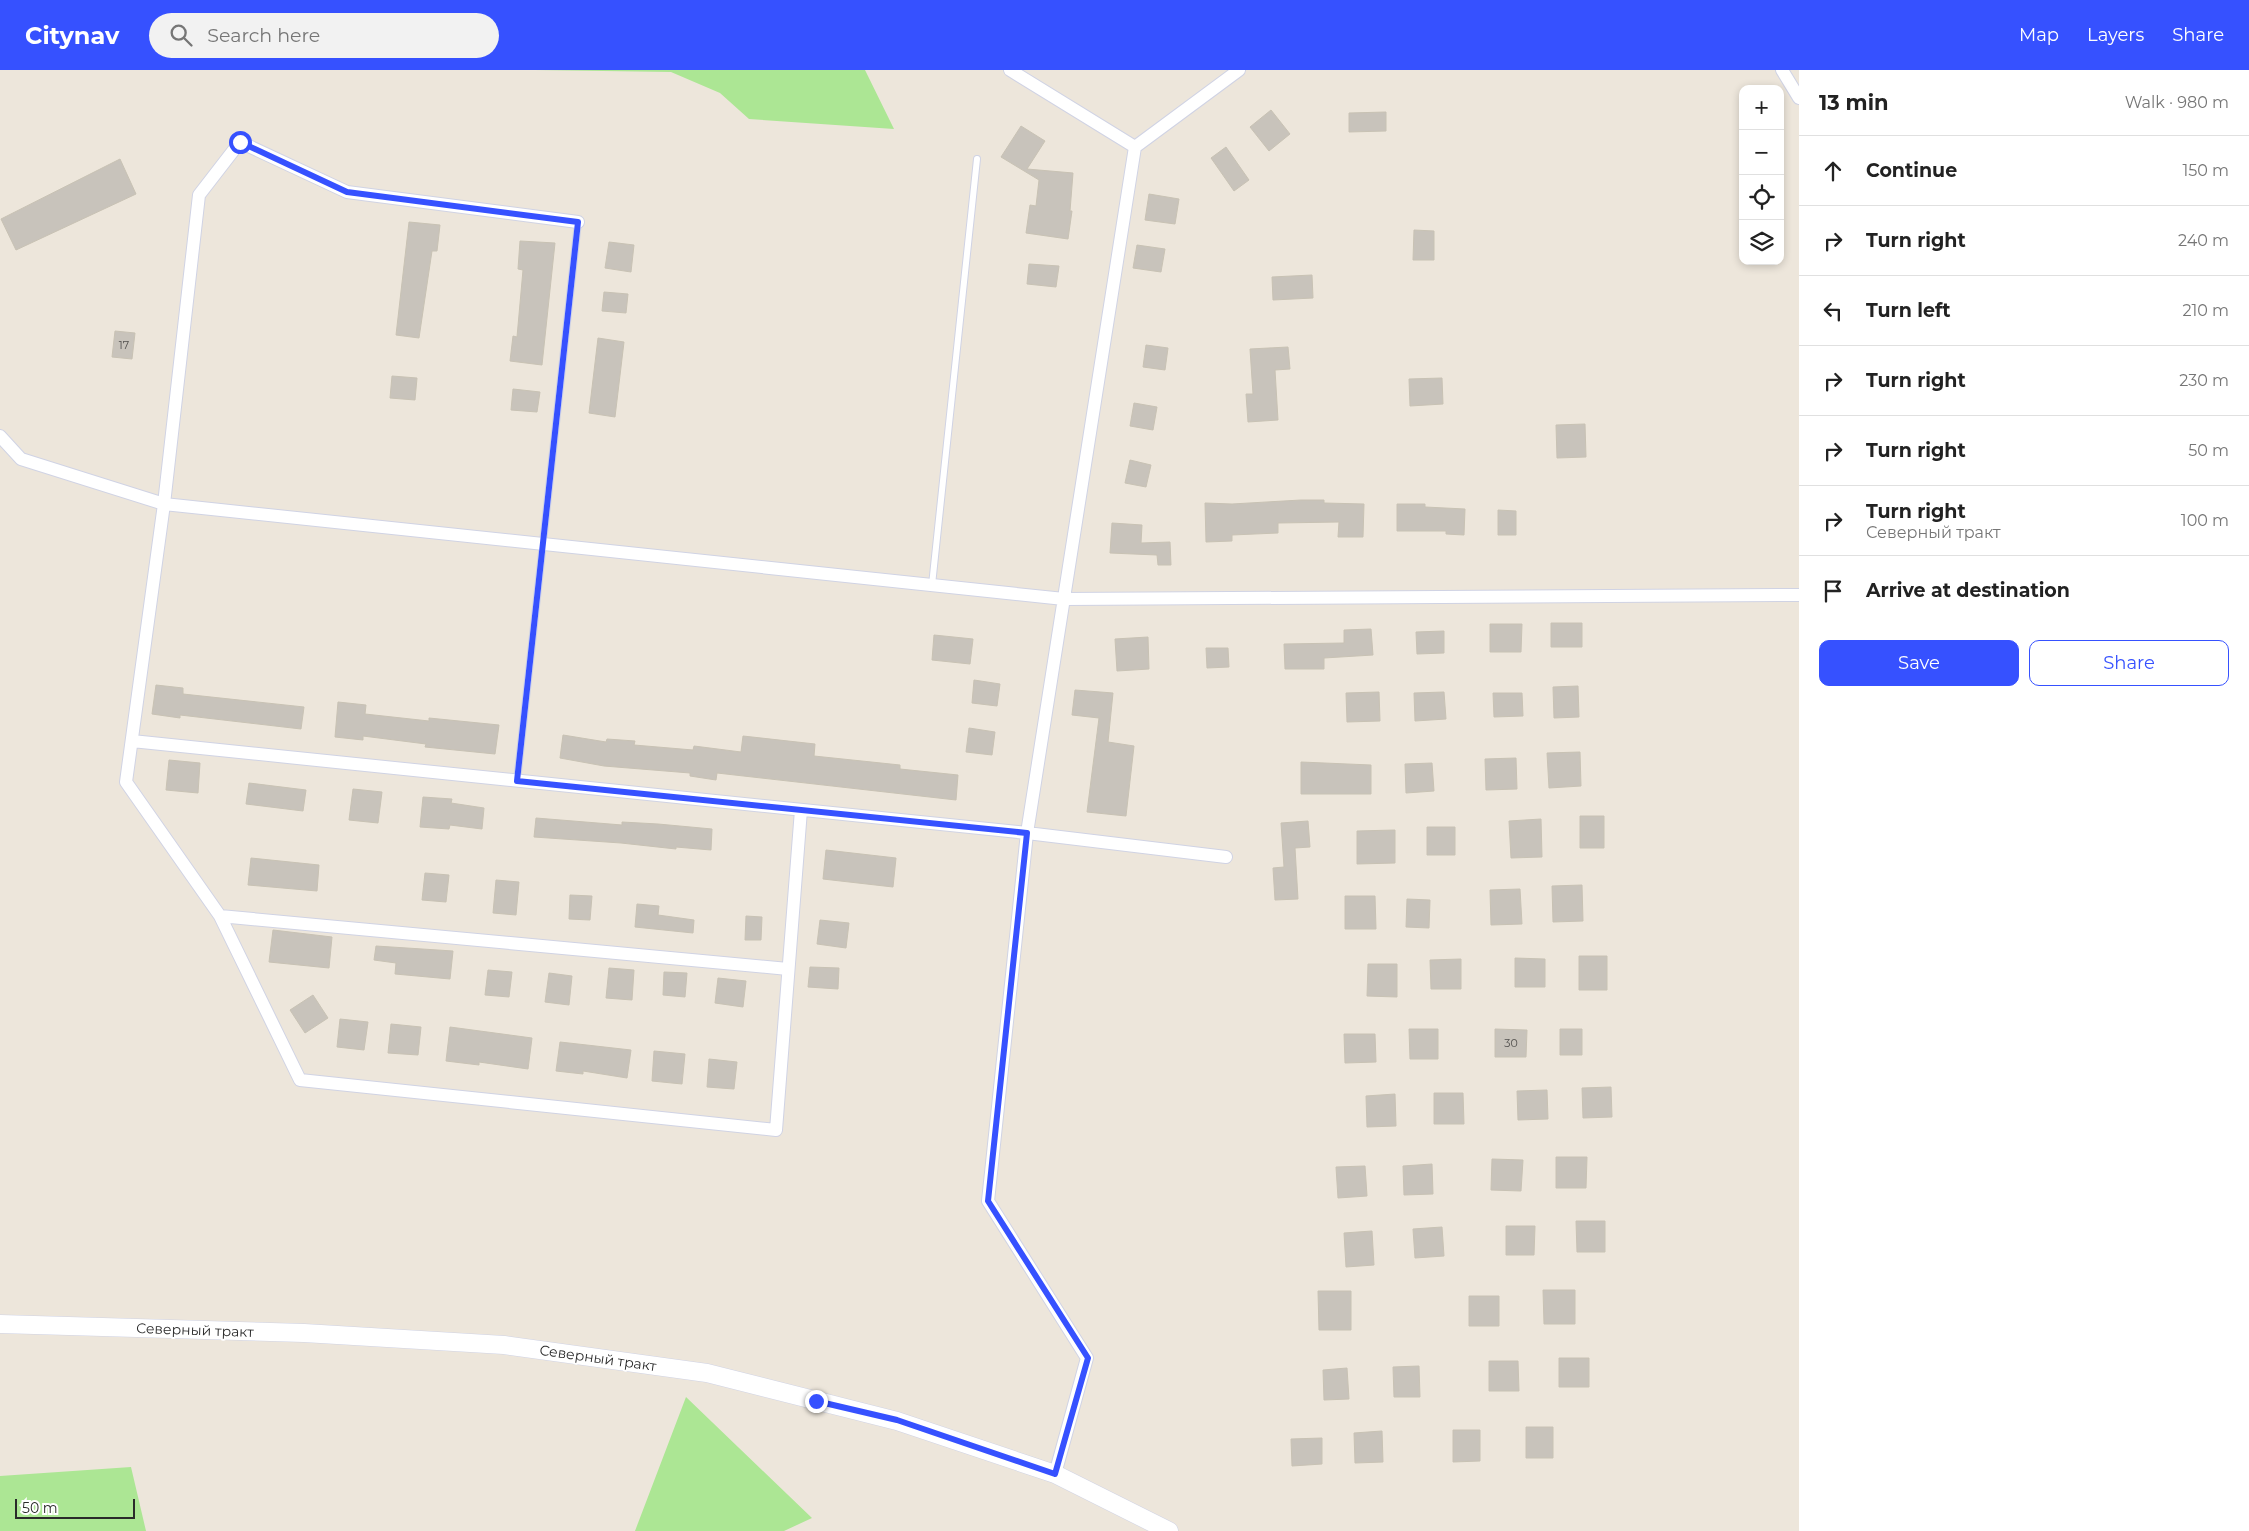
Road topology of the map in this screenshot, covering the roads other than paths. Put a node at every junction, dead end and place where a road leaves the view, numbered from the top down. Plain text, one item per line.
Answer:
1 (1010, 70) edge
2 (1239, 70) edge
3 (1782, 70) edge
4 (1799, 98) edge
5 (1136, 148) junction
6 (978, 159) dead end
7 (578, 222) joint
8 (0, 436) edge
9 (164, 504) junction
10 (543, 544) junction
11 (932, 585) junction
12 (1799, 595) edge
13 (1064, 599) junction
14 (132, 741) junction
15 (517, 781) junction
16 (801, 810) junction
17 (1027, 833) junction
18 (1226, 857) dead end
19 (220, 916) junction
20 (788, 969) junction
21 (0, 1324) edge
22 (1055, 1474) junction
23 (1169, 1531) edge

1 - 5 street
2 - 5 street
3 - 4 street
5 - 13 street
6 - 11 lane
7 - 9 street
7 - 10 lane
8 - 9 street
9 - 10 street
9 - 14 street
10 - 11 street
10 - 15 lane
11 - 13 street
12 - 13 street
13 - 17 street
14 - 15 street
14 - 19 street
15 - 16 street
16 - 17 street
16 - 20 street
17 - 18 street
17 - 22 street
19 - 20 street
19 - 20 street
21 - 22 main road, Северный тракт
22 - 23 main road, Северный тракт

